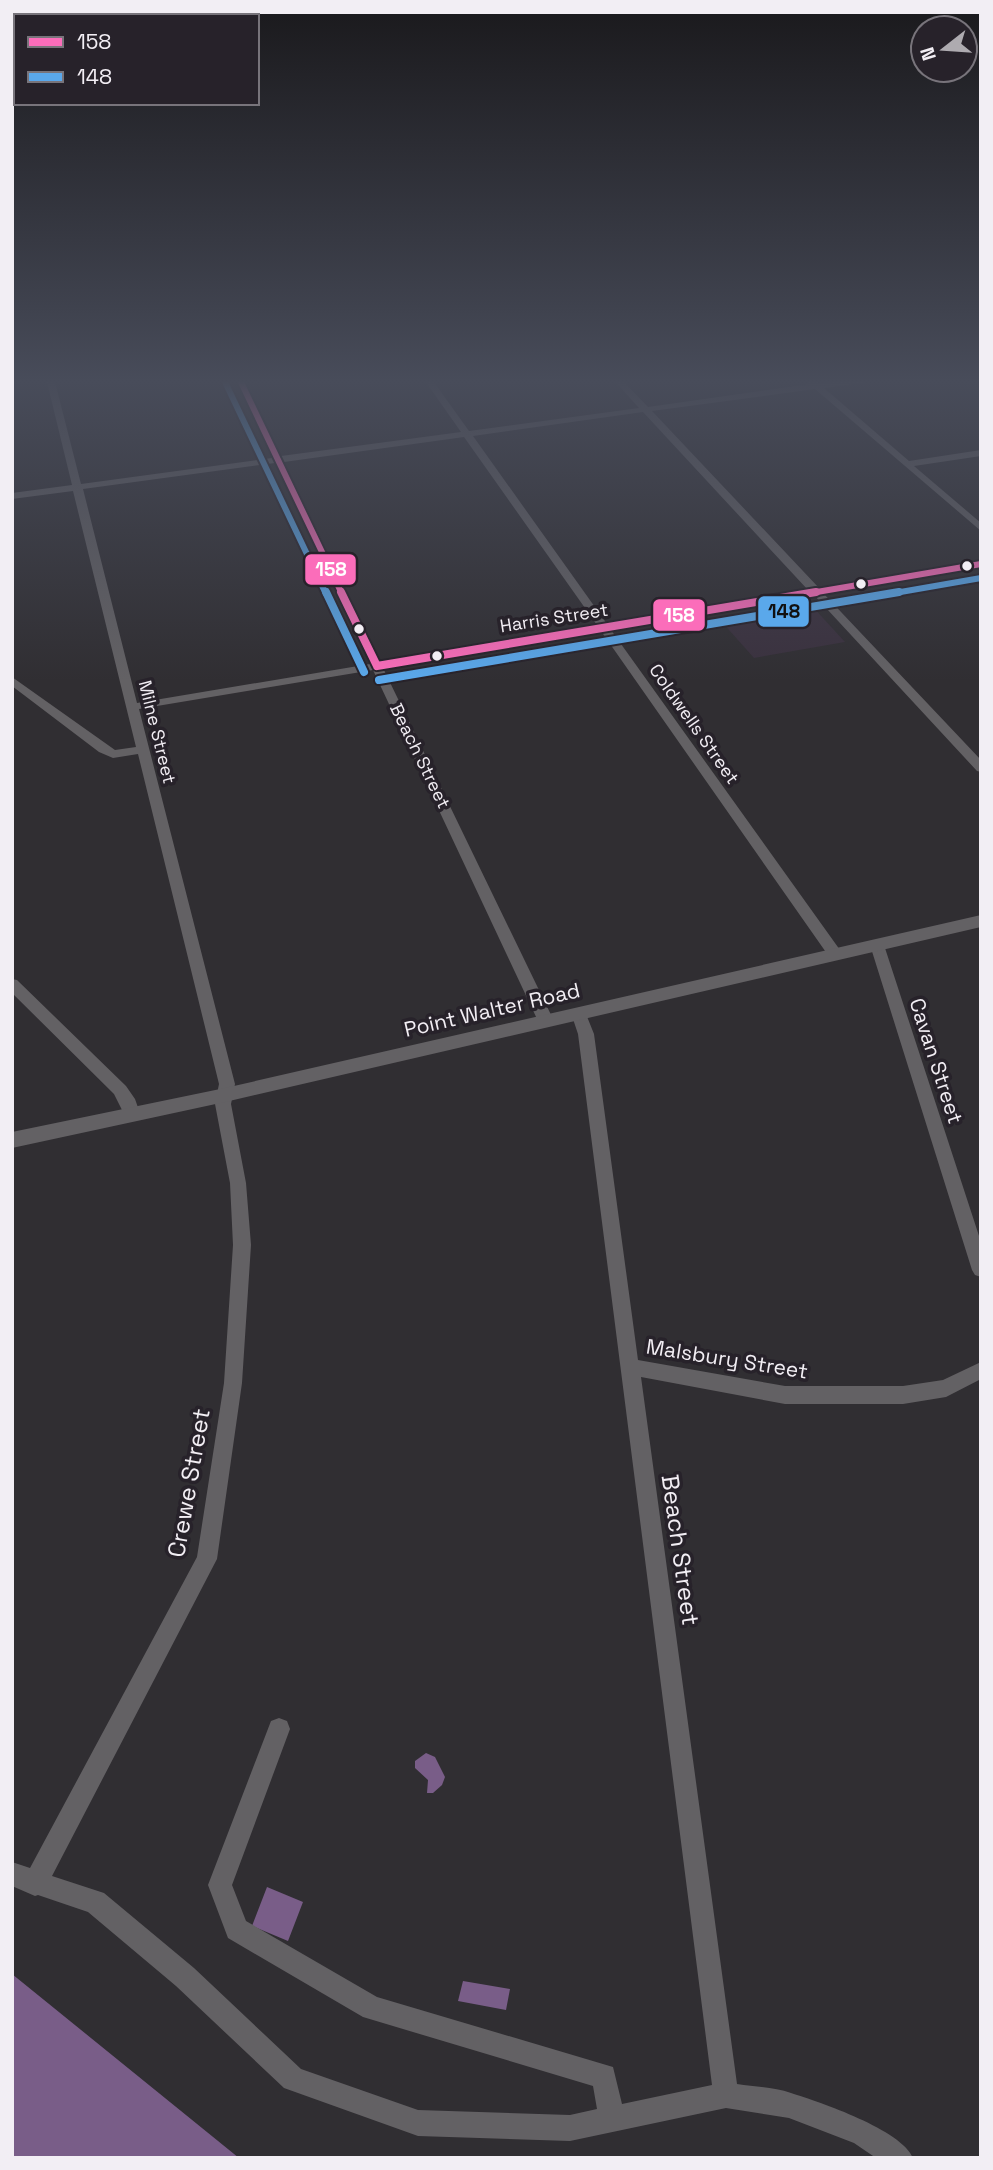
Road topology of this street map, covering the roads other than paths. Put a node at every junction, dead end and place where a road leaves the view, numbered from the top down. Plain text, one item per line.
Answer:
1 (76, 479) edge
2 (128, 479) edge
3 (288, 479) edge
4 (500, 479) edge
5 (711, 479) edge
6 (924, 479) edge
7 (78, 486) junction
8 (12, 496) edge
9 (981, 528) edge
10 (981, 564) edge
11 (816, 592) junction
12 (604, 628) junction
13 (377, 666) junction
14 (12, 680) edge
15 (132, 707) junction
16 (143, 750) junction
17 (981, 768) edge
18 (981, 921) edge
19 (877, 945) junction
20 (835, 954) junction
21 (12, 984) edge
22 (579, 1013) junction
23 (546, 1021) junction
24 (225, 1095) junction
25 (133, 1116) junction
26 (12, 1140) edge
27 (981, 1270) edge
28 (629, 1367) junction
29 (981, 1370) edge
30 (279, 1729) dead end
31 (24, 1879) edge
32 (726, 2095) junction
33 (612, 2118) junction
34 (900, 2158) edge

1 - 7 street, Milne Street
2 - 7 street
3 - 13 street, Beach Street
4 - 12 street, Coldwells Street
5 - 11 street
6 - 9 street
7 - 8 street
7 - 15 street, Milne Street
10 - 11 street, Harris Street
11 - 12 street, Harris Street
11 - 17 street
12 - 13 street, Harris Street
12 - 20 street, Coldwells Street
13 - 15 street, Harris Street
13 - 23 street, Beach Street
14 - 16 street
15 - 16 street, Milne Street
16 - 24 street, Milne Street
18 - 19 street, Point Walter Road
19 - 20 street, Point Walter Road
19 - 27 street, Cavan Street
20 - 22 street, Point Walter Road
21 - 25 street
22 - 23 street, Point Walter Road
22 - 28 street, Beach Street
23 - 24 street, Point Walter Road
24 - 25 street, Point Walter Road
24 - 31 street, Crewe Street
25 - 26 street, Point Walter Road
28 - 29 street, Malsbury Street
28 - 32 street, Beach Street
30 - 33 street
31 - 33 street
32 - 33 street
32 - 34 street

